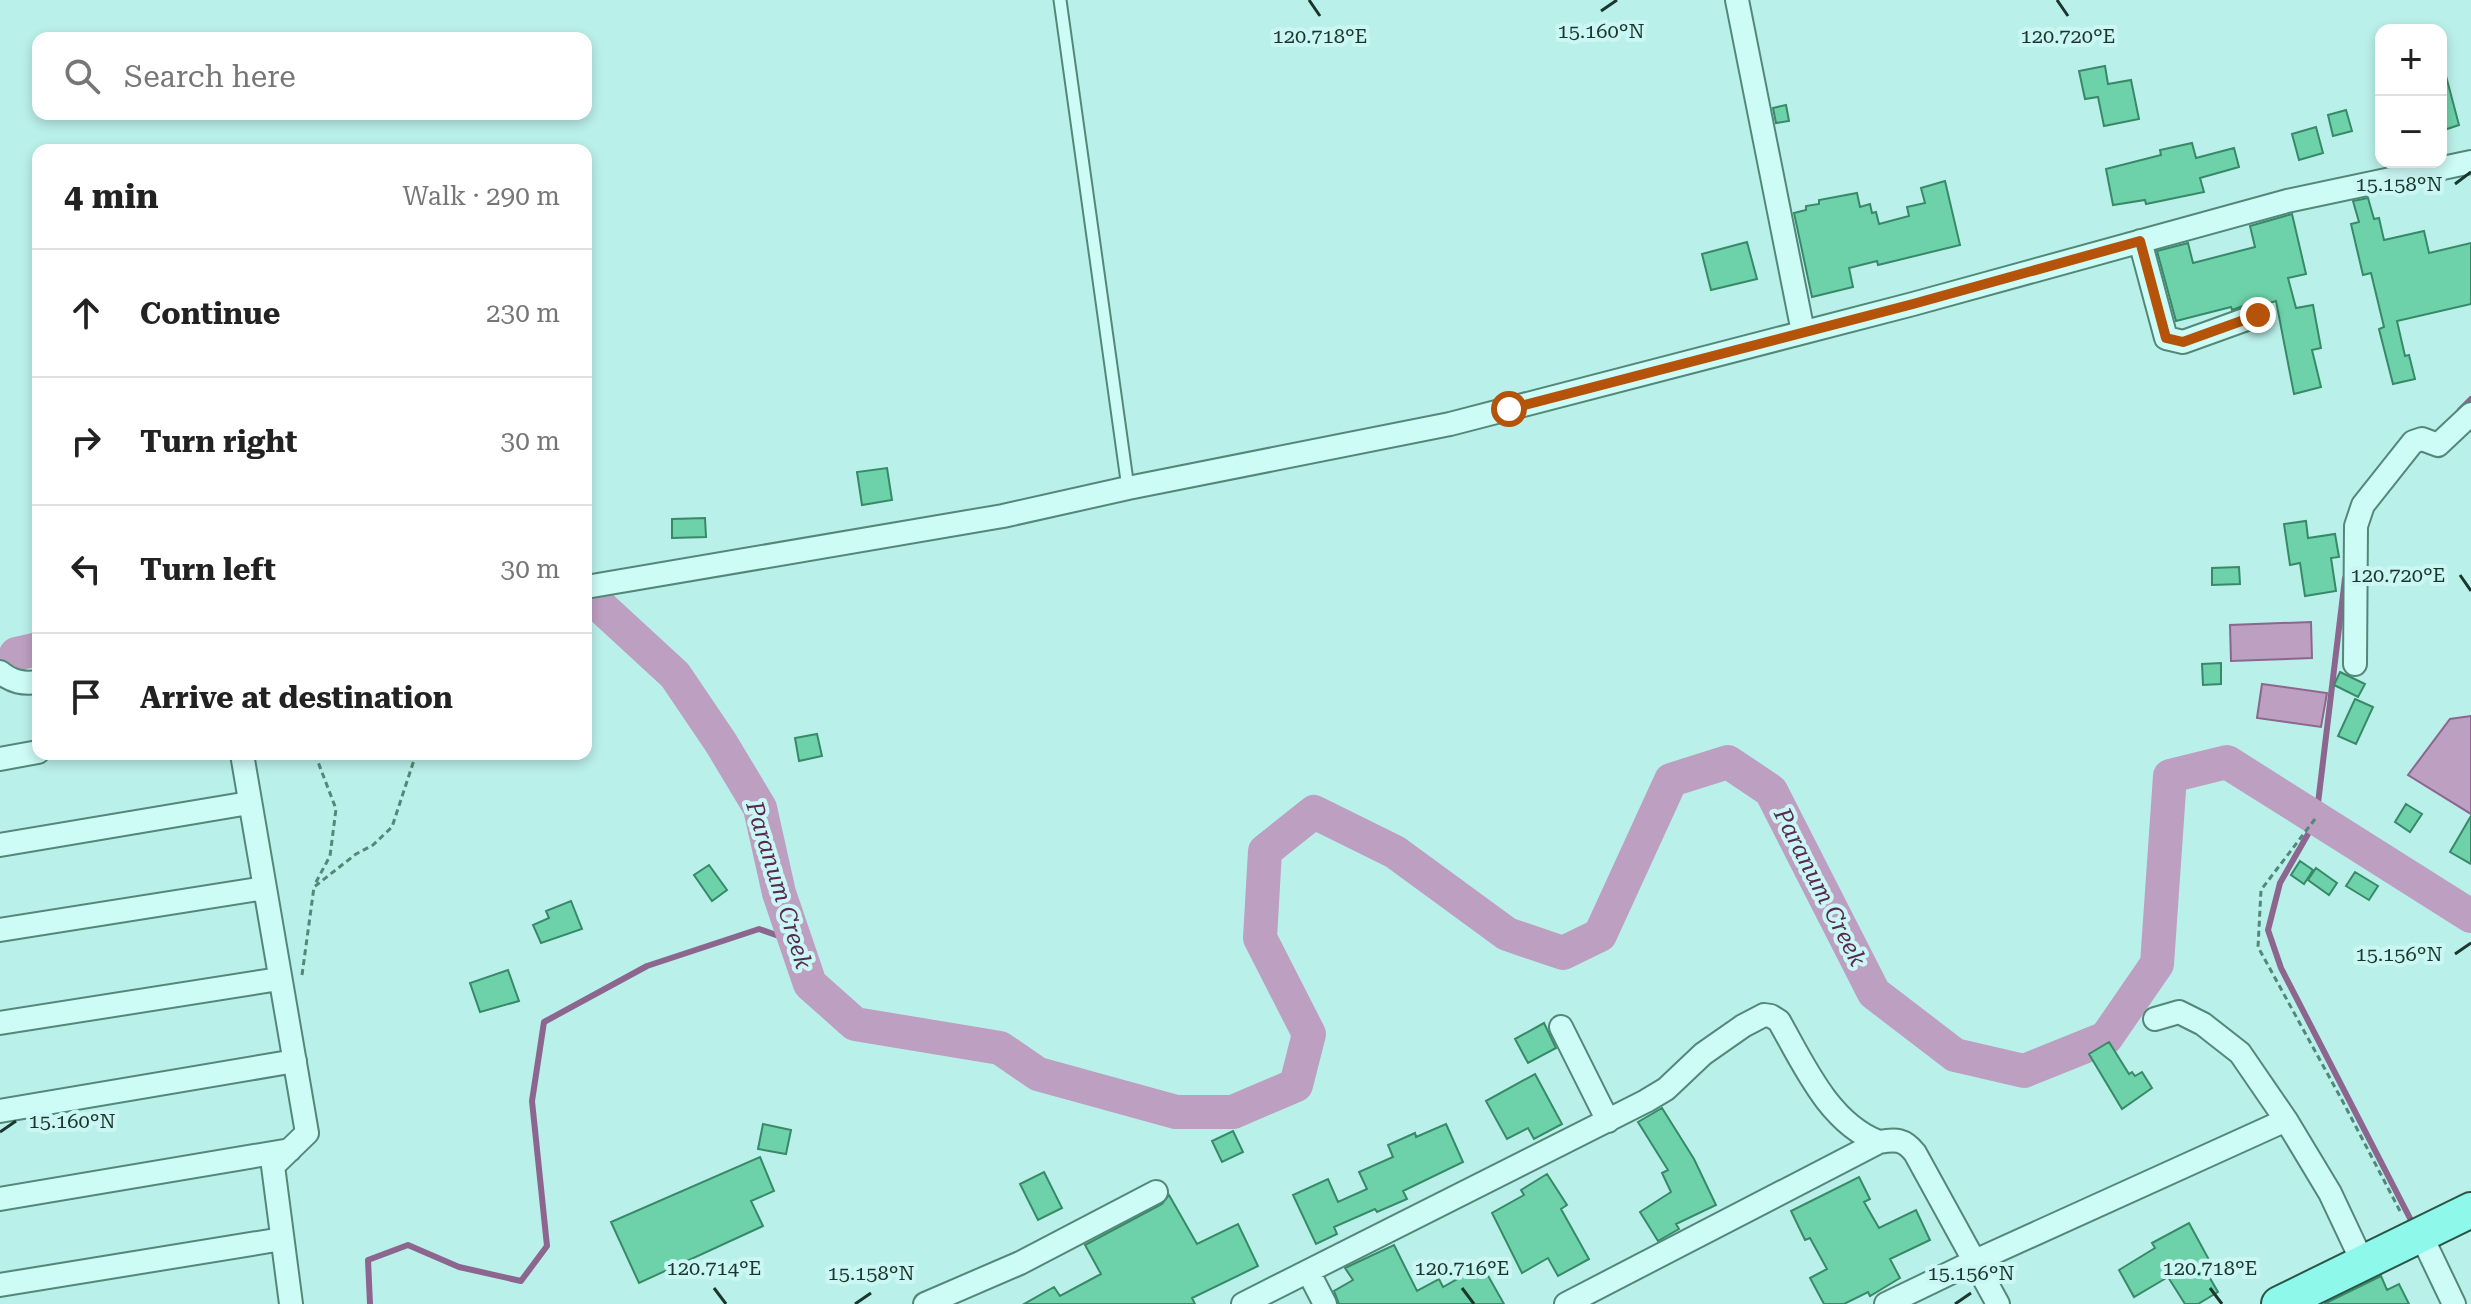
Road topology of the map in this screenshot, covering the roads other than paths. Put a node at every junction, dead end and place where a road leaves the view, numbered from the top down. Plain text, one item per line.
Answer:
1 (1060, 0) edge
2 (1737, 0) edge
3 (2471, 162) edge
4 (2140, 241) junction
5 (2258, 315) dead end
6 (1803, 332) junction
7 (2471, 414) edge
8 (1128, 488) junction
9 (592, 586) edge
10 (2355, 664) dead end
11 (0, 672) edge
12 (32, 683) edge
13 (32, 753) edge
14 (0, 759) edge
15 (243, 760) edge
16 (249, 803) junction
17 (0, 845) edge
18 (265, 888) junction
19 (0, 930) edge
20 (279, 979) junction
21 (2155, 1019) dead end
22 (0, 1023) edge
23 (1561, 1027) dead end
24 (295, 1061) junction
25 (0, 1111) edge
26 (2286, 1120) junction
27 (1608, 1121) junction
28 (1879, 1142) junction
29 (290, 1150) junction
30 (1156, 1192) dead end
31 (0, 1199) edge
32 (2471, 1210) edge
33 (2417, 1236) junction
34 (282, 1239) junction
35 (1975, 1261) junction
36 (2363, 1263) junction
37 (1309, 1273) junction
38 (0, 1285) edge
39 (291, 1304) edge
40 (925, 1304) edge
41 (1243, 1304) edge
42 (1325, 1304) edge
43 (1566, 1304) edge
44 (1886, 1304) edge
45 (1998, 1304) edge
46 (2279, 1304) edge
47 (2454, 1304) edge

1 - 8 lane
2 - 6 street
3 - 4 street
4 - 5 street
4 - 6 street
6 - 8 street
7 - 10 street
8 - 9 street
11 - 12 street
13 - 14 street
15 - 16 street
16 - 17 street
16 - 18 street
18 - 19 street
18 - 20 street
20 - 22 street
20 - 24 street
21 - 26 street
23 - 27 street
24 - 25 street
24 - 29 street
26 - 35 street
26 - 36 street
27 - 28 street
27 - 37 street
28 - 35 street
28 - 43 street
29 - 31 street
29 - 34 street
30 - 40 street
32 - 33 main road
33 - 36 main road
33 - 47 street
34 - 38 street
34 - 39 street
35 - 44 street
35 - 45 street
36 - 46 main road
37 - 41 street
37 - 42 street

